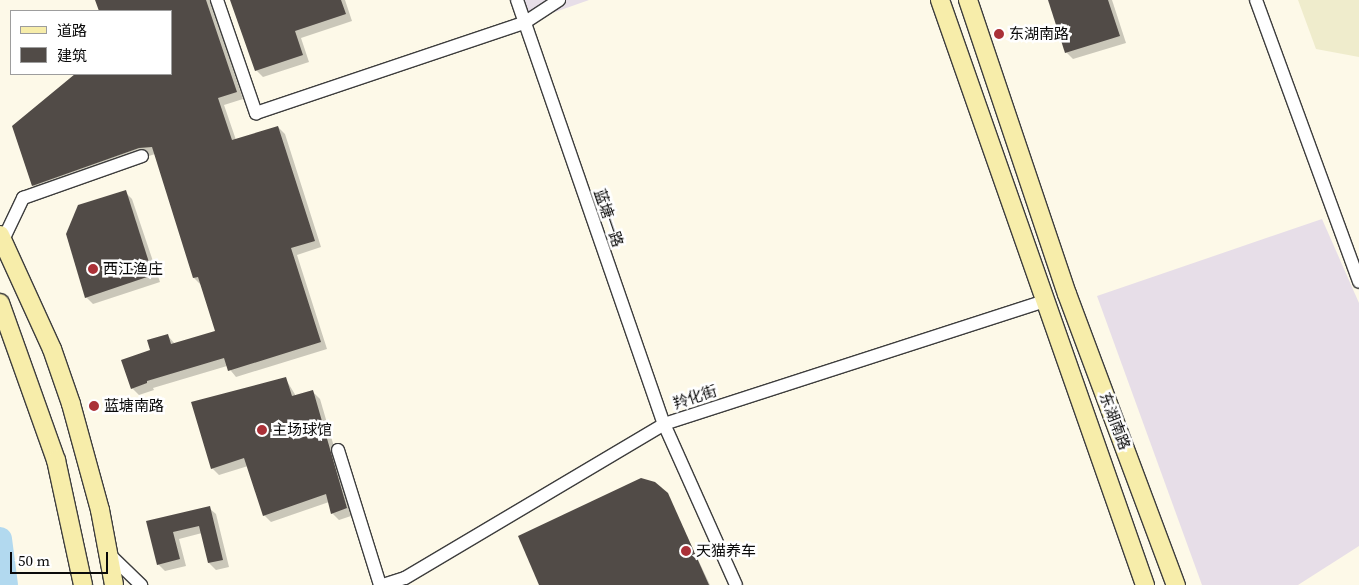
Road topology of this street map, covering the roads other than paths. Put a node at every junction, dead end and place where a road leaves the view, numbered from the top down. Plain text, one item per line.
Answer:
1 (217, 0) edge
2 (517, 0) edge
3 (559, 0) edge
4 (940, 0) edge
5 (968, 0) edge
6 (1256, 0) edge
7 (524, 23) junction
8 (142, 156) dead end
9 (1, 237) edge
10 (1359, 282) edge
11 (1044, 301) junction
12 (0, 303) edge
13 (664, 424) junction
14 (338, 450) dead end
15 (1153, 523) junction
16 (1125, 533) junction
17 (108, 553) junction
18 (83, 585) edge
19 (114, 585) edge
20 (141, 585) edge
21 (381, 585) edge
22 (736, 585) edge
23 (1145, 585) edge
24 (1176, 585) edge

1 - 7 street
2 - 7 street, 蓝塘一路
3 - 7 street
4 - 11 main road, 东湖南路
5 - 15 main road, 东湖南路
6 - 10 street
7 - 13 street, 蓝塘一路
8 - 9 street
9 - 17 main road
11 - 13 street, 羚化街
11 - 16 main road, 东湖南路
12 - 18 main road
13 - 21 street, 羚化街
13 - 22 street, 蓝塘一路
14 - 21 street
15 - 16 main road
15 - 24 main road, 东湖南路
16 - 23 main road, 东湖南路
17 - 19 main road
17 - 20 street

